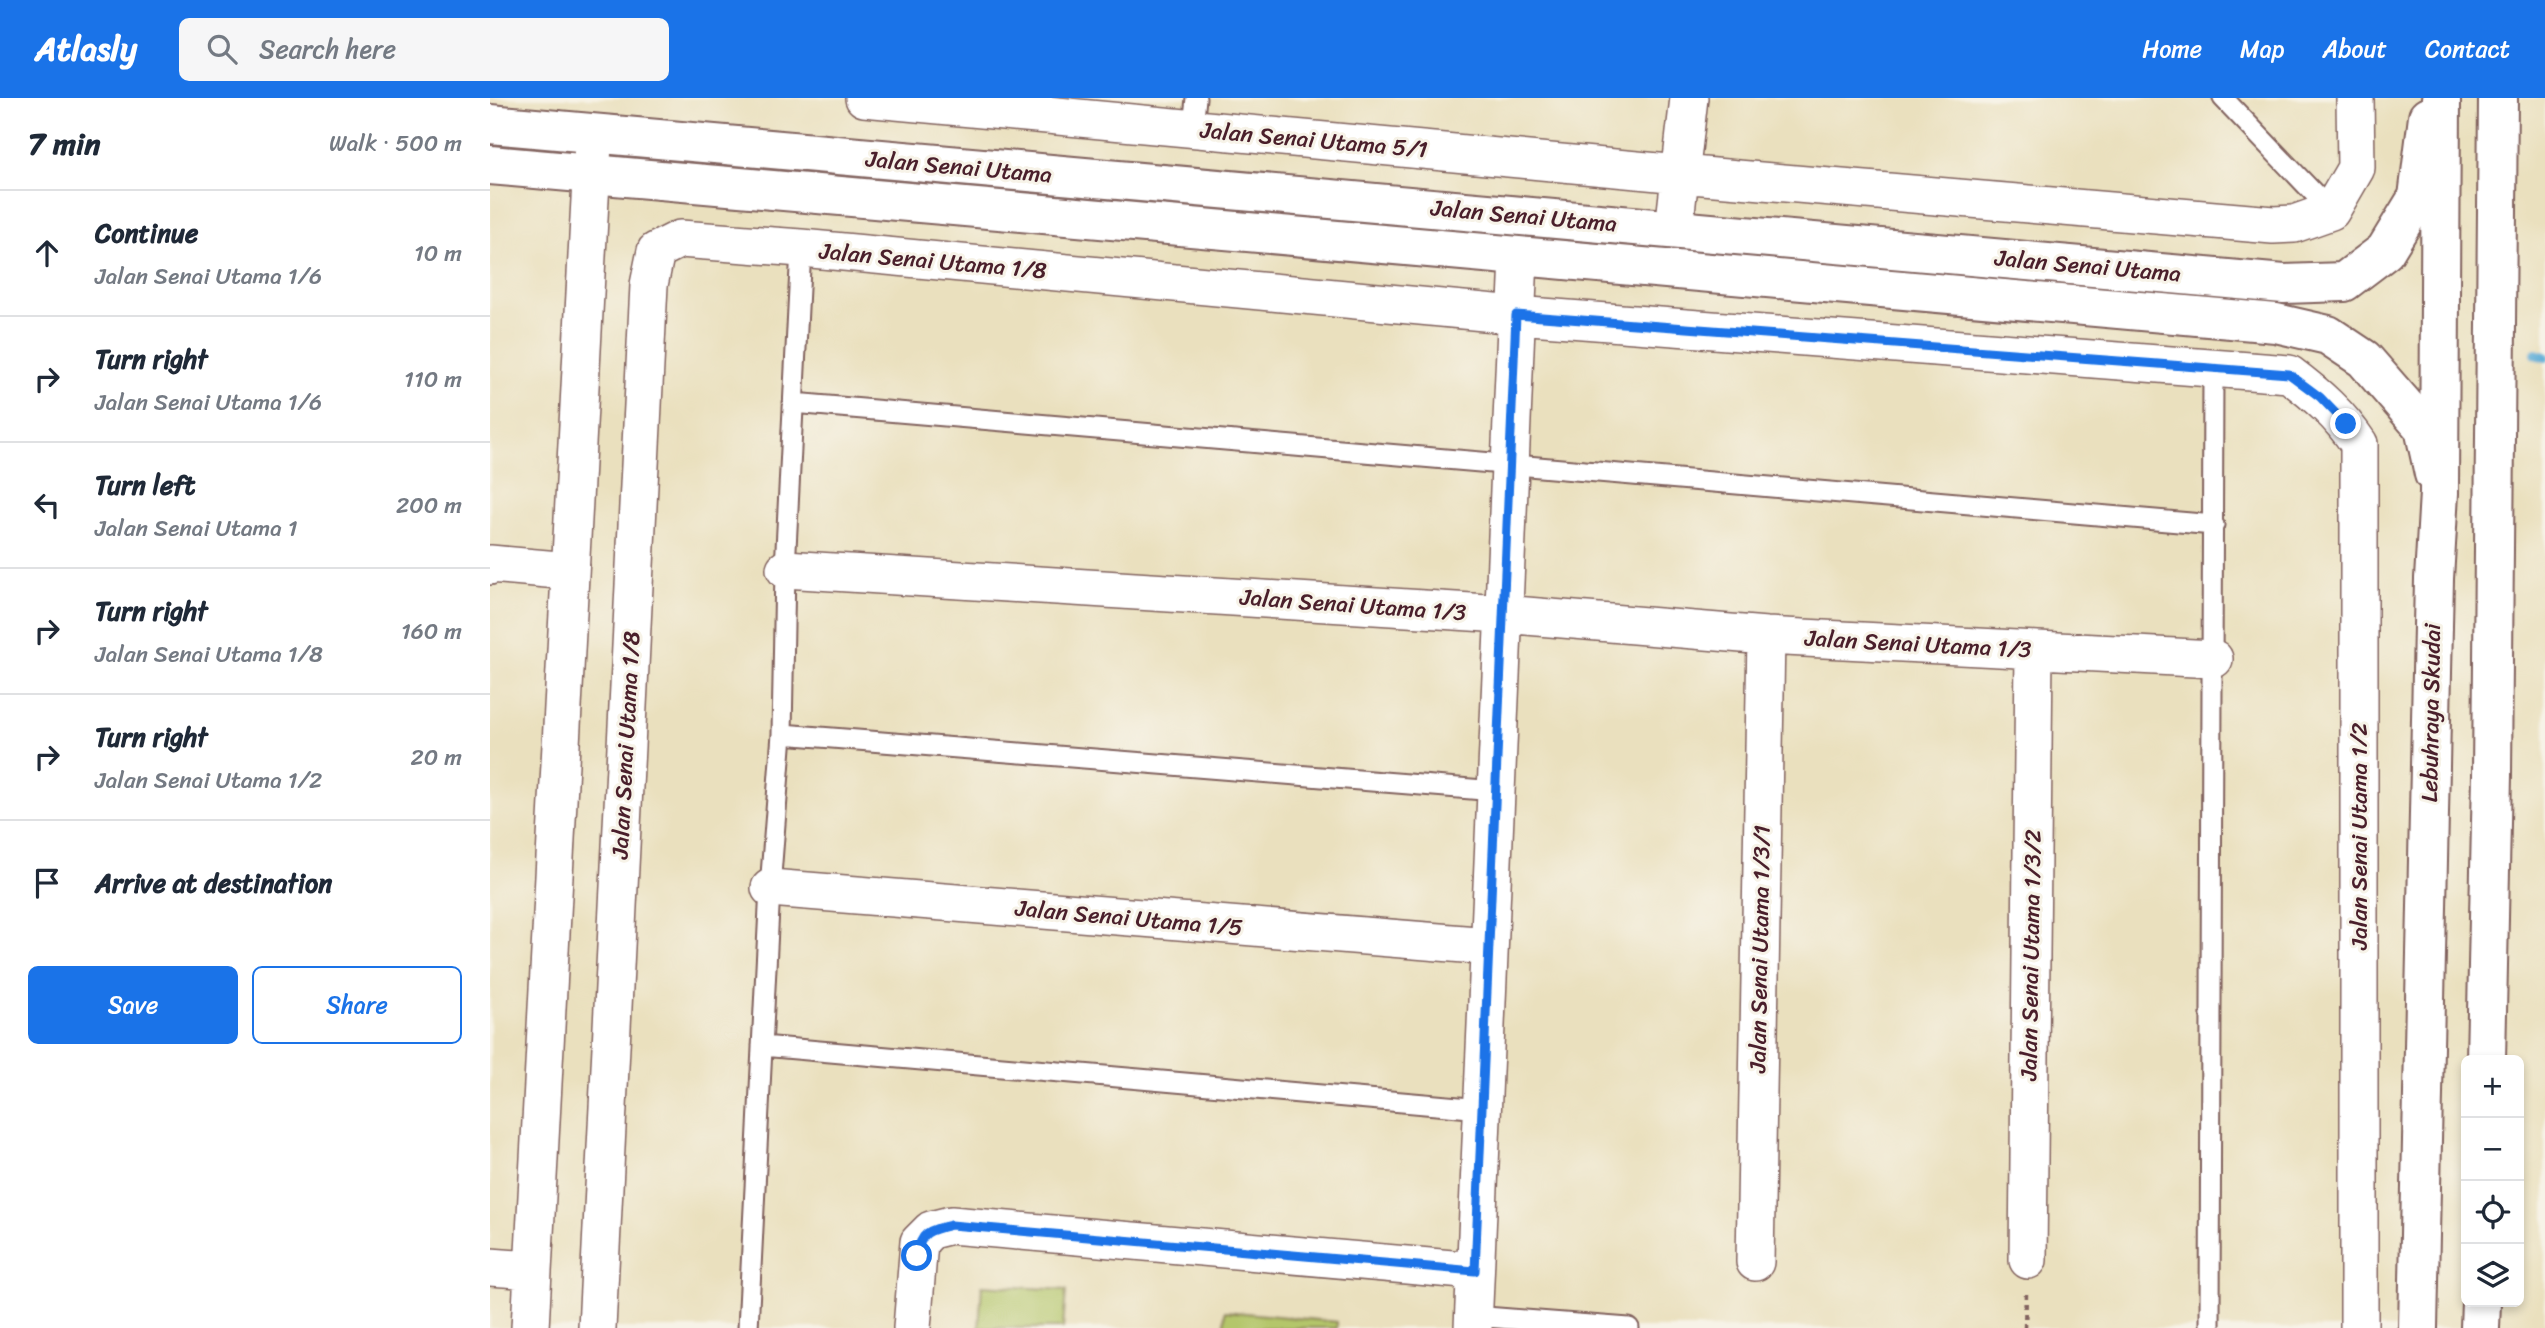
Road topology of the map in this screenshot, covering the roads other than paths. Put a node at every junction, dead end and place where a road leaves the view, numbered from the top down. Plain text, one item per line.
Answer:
1 (864, 98) edge
2 (1689, 98) edge
3 (2223, 98) edge
4 (2355, 98) edge
5 (2430, 98) edge
6 (2441, 98) edge
7 (2498, 98) edge
8 (1195, 113) edge
9 (490, 124) edge
10 (594, 135) junction
11 (490, 165) edge
12 (591, 174) junction
13 (1680, 174) junction
14 (2331, 211) junction
15 (1674, 229) junction
16 (801, 248) junction
17 (1519, 257) junction
18 (1516, 315) junction
19 (2213, 367) junction
20 (2289, 374) joint
21 (793, 403) junction
22 (1510, 463) junction
23 (2439, 493) junction
24 (2214, 525) junction
25 (490, 566) edge
26 (785, 569) junction
27 (570, 571) junction
28 (1503, 614) junction
29 (1766, 636) junction
30 (2034, 650) junction
31 (2214, 659) junction
32 (782, 734) junction
33 (1496, 791) junction
34 (770, 888) junction
35 (1489, 946) junction
36 (762, 1045) junction
37 (2486, 1055) edge
38 (1482, 1109) junction
39 (2028, 1261) dead end
40 (1755, 1262) dead end
41 (490, 1267) edge
42 (533, 1270) junction
43 (1475, 1271) junction
44 (2481, 1307) edge
45 (1473, 1322) edge
46 (530, 1328) edge
47 (597, 1328) edge
48 (748, 1328) edge
49 (912, 1328) edge
50 (1629, 1328) edge
51 (2210, 1328) edge
52 (2359, 1328) edge
53 (2418, 1328) edge
54 (2480, 1328) edge

1 - 8 street, Jalan Senai Utama 5/1
2 - 13 street
3 - 14 lane
4 - 14 street
5 - 15 main road, Jalan Senai Utama
6 - 23 main road, Lebuhraya Skudai
7 - 37 main road
8 - 13 street, Jalan Senai Utama 5/1
9 - 10 main road, Jalan Senai Utama
10 - 12 street
10 - 15 main road, Jalan Senai Utama
11 - 12 main road, Jalan Senai Utama
12 - 17 main road, Jalan Senai Utama
12 - 27 street
13 - 14 street, Jalan Senai Utama 5/1
13 - 15 street
16 - 18 street, Jalan Senai Utama 1/8
16 - 21 lane
16 - 47 street, Jalan Senai Utama 1/8
17 - 18 street
17 - 23 main road, Jalan Senai Utama
18 - 19 street, Jalan Senai Utama 1/8
18 - 22 street
19 - 20 street, Jalan Senai Utama 1/8
19 - 24 lane
20 - 52 street, Jalan Senai Utama 1/2
21 - 22 lane
21 - 26 lane
22 - 24 lane
22 - 28 street
23 - 53 main road, Lebuhraya Skudai
24 - 31 lane
25 - 27 street
26 - 28 street, Jalan Senai Utama 1/3
26 - 32 lane
27 - 42 street
28 - 29 street, Jalan Senai Utama 1/3
28 - 33 street
29 - 30 street, Jalan Senai Utama 1/3
29 - 40 street, Jalan Senai Utama 1/3/1
30 - 31 street, Jalan Senai Utama 1/3
30 - 39 street, Jalan Senai Utama 1/3/2
31 - 51 lane
32 - 33 lane
32 - 34 lane
33 - 35 street
34 - 35 street, Jalan Senai Utama 1/5
34 - 36 lane
35 - 38 street
36 - 38 lane
36 - 48 lane
38 - 43 street
41 - 42 street
42 - 46 street
43 - 45 street
43 - 49 street
44 - 54 main road
45 - 50 lane

